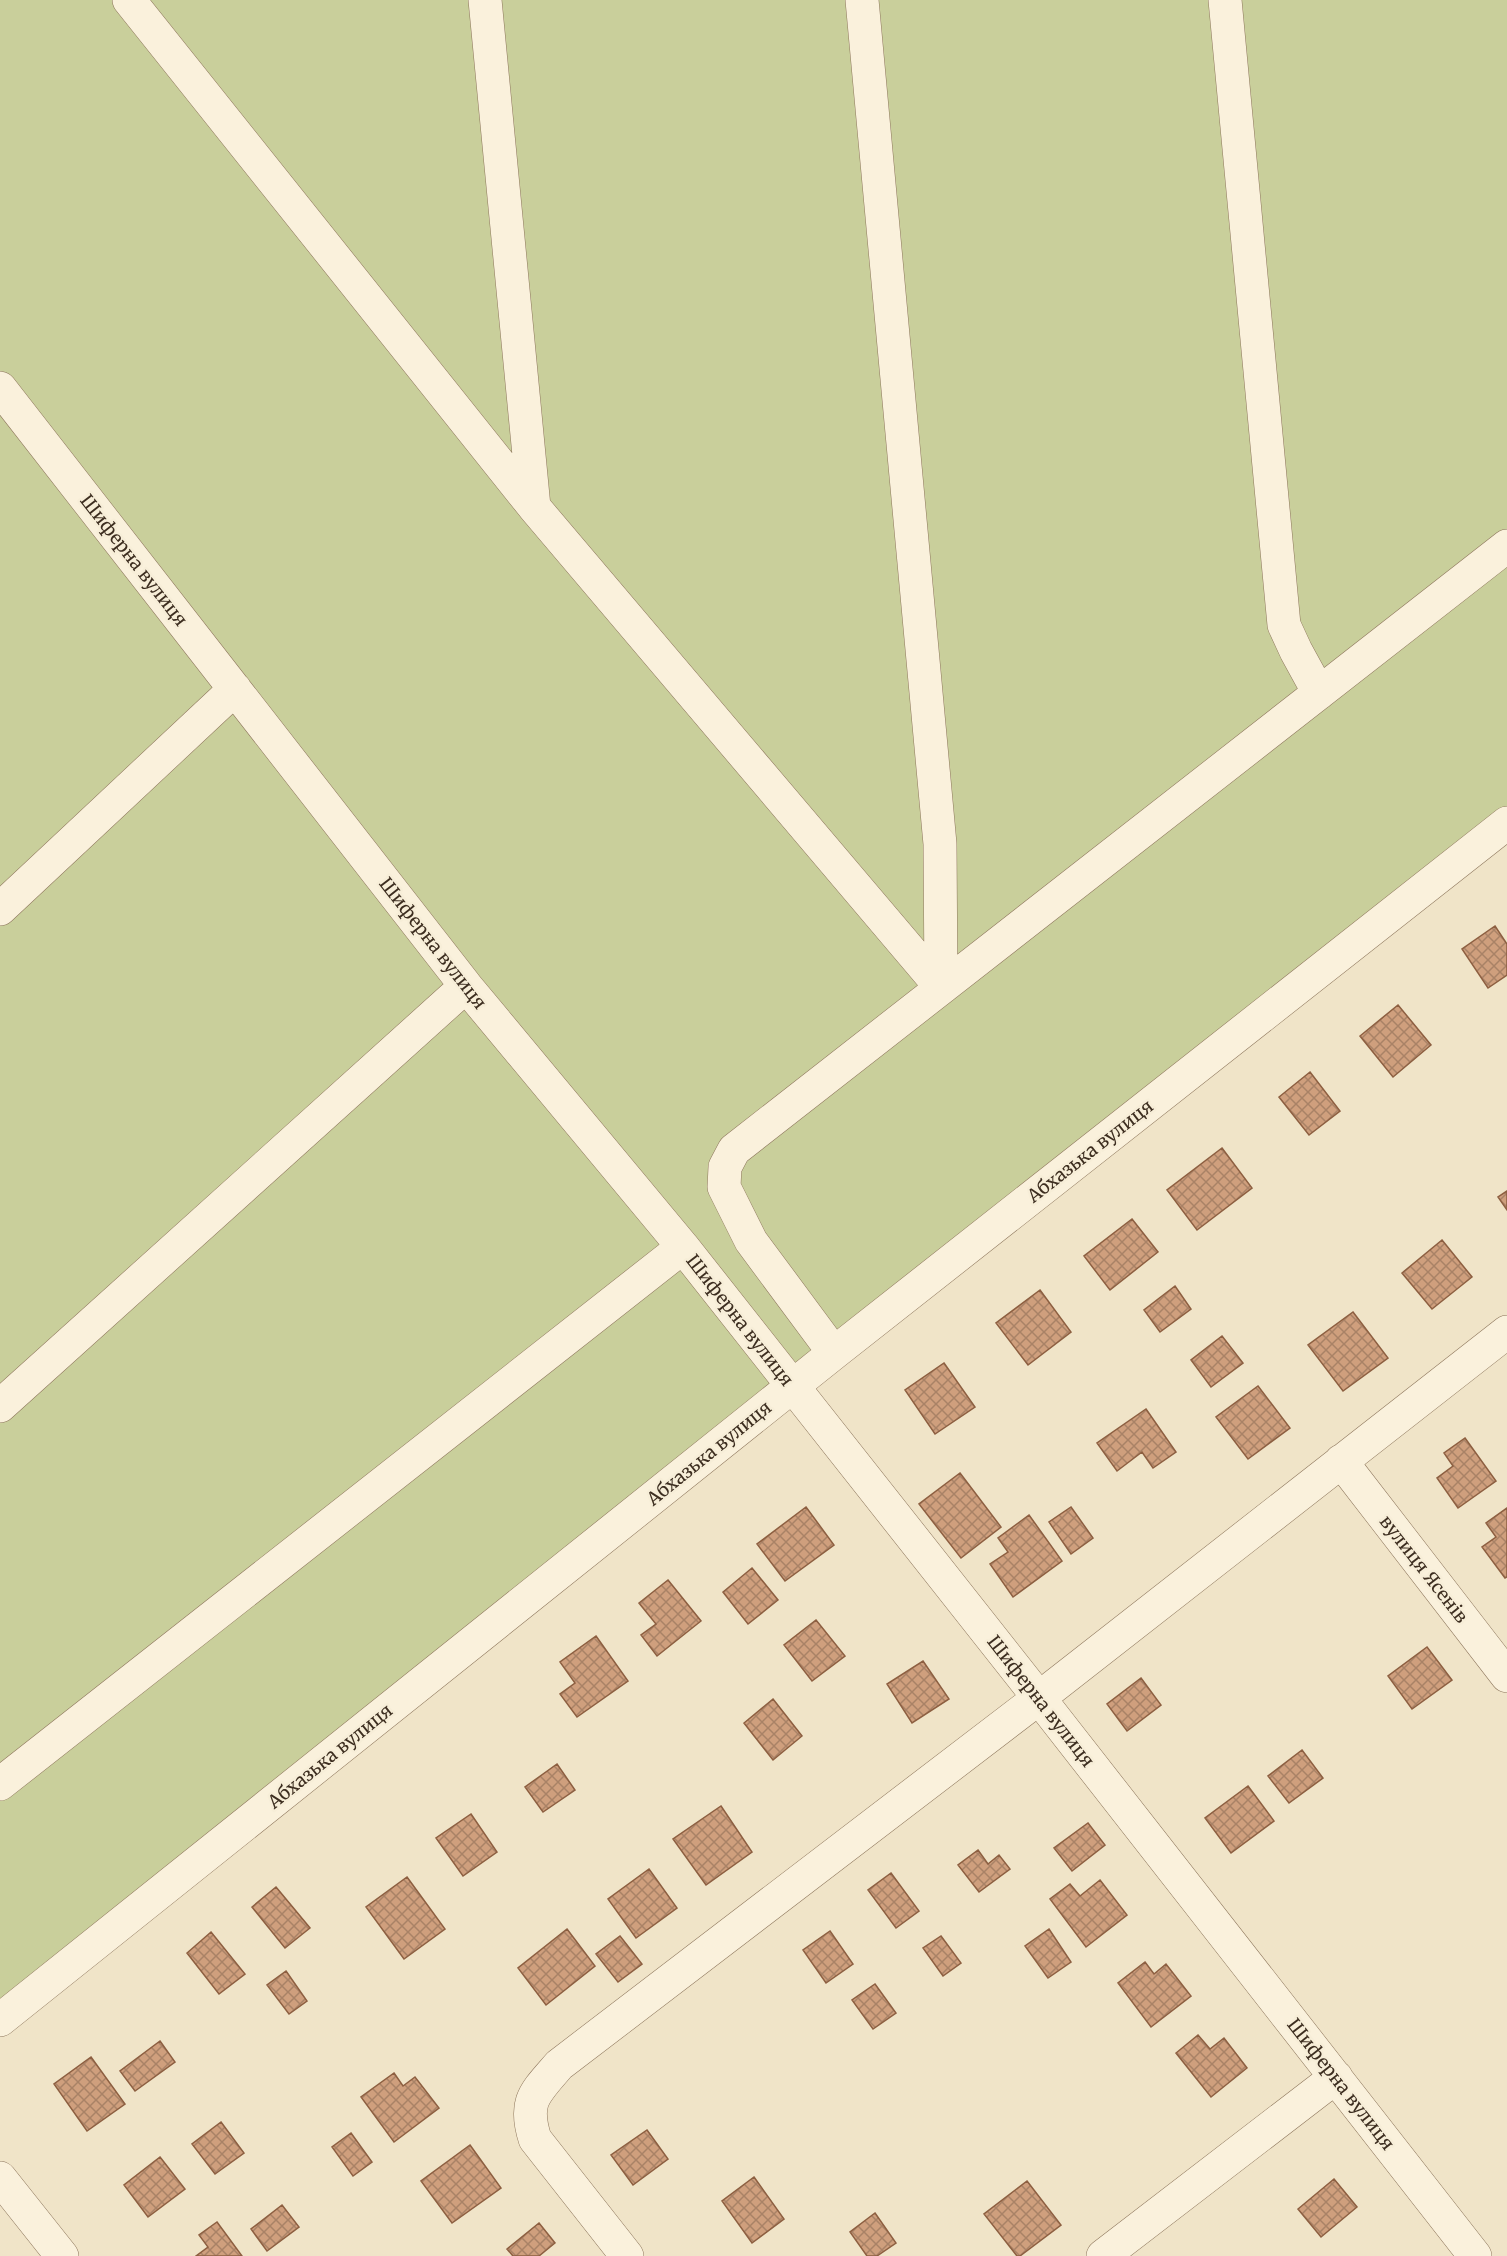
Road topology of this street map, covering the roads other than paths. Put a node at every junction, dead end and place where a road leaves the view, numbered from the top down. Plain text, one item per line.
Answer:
1 (129, 0) edge
2 (485, 0) edge
3 (862, 0) edge
4 (1225, 0) edge
5 (0, 390) edge
6 (534, 507) junction
7 (1507, 546) edge
8 (235, 689) junction
9 (1319, 693) junction
10 (1507, 823) edge
11 (0, 909) edge
12 (466, 986) junction
13 (941, 987) junction
14 (683, 1247) junction
15 (1507, 1332) edge
16 (834, 1353) junction
17 (792, 1387) junction
18 (0, 1406) edge
19 (1341, 1461) junction
20 (1507, 1676) edge
21 (1039, 1698) junction
22 (0, 1784) edge
23 (0, 2020) edge
24 (1336, 2077) junction
25 (0, 2178) edge
26 (63, 2256) edge
27 (627, 2256) edge
28 (1103, 2256) edge
29 (1475, 2256) edge

1 - 6 street
2 - 6 street
3 - 13 street
4 - 9 street
5 - 8 street, Шиферна вулиця
6 - 13 street
7 - 9 street
8 - 11 street
8 - 12 street, Шиферна вулиця
9 - 13 street
10 - 16 street, Абхазька вулиця
12 - 14 street, Шиферна вулиця
12 - 18 street
13 - 16 street
14 - 17 street, Шиферна вулиця
14 - 22 street
15 - 19 street
16 - 17 street, Абхазька вулиця
17 - 21 street, Шиферна вулиця
17 - 23 street, Абхазька вулиця
19 - 20 street, вулиця Ясенів
19 - 21 street
21 - 24 street, Шиферна вулиця
21 - 27 street
24 - 28 street
24 - 29 street, Шиферна вулиця
25 - 26 street

